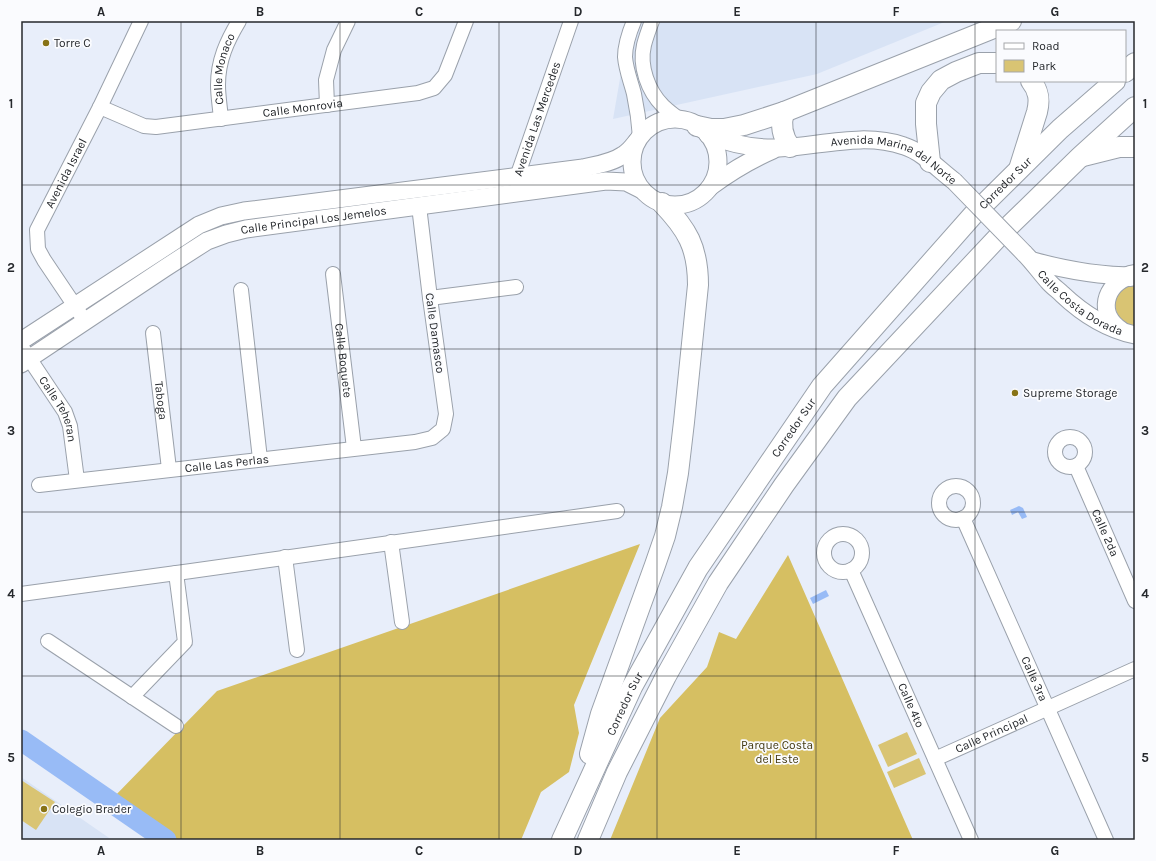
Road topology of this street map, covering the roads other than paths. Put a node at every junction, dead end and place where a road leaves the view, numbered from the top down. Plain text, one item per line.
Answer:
1 (141, 21) edge
2 (239, 21) edge
3 (348, 21) edge
4 (466, 21) edge
5 (571, 21) edge
6 (634, 21) edge
7 (652, 21) edge
8 (1011, 21) edge
9 (996, 63) edge
10 (1135, 63) edge
11 (1126, 71) edge
12 (1032, 82) edge
13 (1113, 82) edge
14 (327, 105) junction
15 (100, 107) junction
16 (1135, 107) edge
17 (784, 112) junction
18 (221, 119) junction
19 (695, 127) junction
20 (639, 139) junction
21 (1135, 147) edge
22 (784, 148) junction
23 (1080, 157) junction
24 (930, 162) junction
25 (1020, 169) junction
26 (517, 176) junction
27 (433, 187) junction
28 (554, 188) junction
29 (708, 188) junction
30 (482, 189) junction
31 (642, 190) junction
32 (397, 192) junction
33 (662, 203) junction
34 (419, 206) junction
35 (1028, 257) junction
36 (333, 274) dead end
37 (1133, 276) edge
38 (516, 287) dead end
39 (241, 290) dead end
40 (430, 298) junction
41 (74, 306) junction
42 (84, 321) junction
43 (153, 333) dead end
44 (1130, 334) edge
45 (21, 341) edge
46 (24, 356) edge
47 (415, 442) joint
48 (354, 448) junction
49 (260, 459) junction
50 (1076, 466) dead end
51 (169, 469) junction
52 (77, 480) junction
53 (39, 484) dead end
54 (617, 511) dead end
55 (963, 518) dead end
56 (391, 542) junction
57 (285, 557) junction
58 (851, 570) dead end
59 (176, 573) junction
60 (21, 594) edge
61 (1135, 601) edge
62 (402, 622) dead end
63 (48, 642) dead end
64 (297, 650) dead end
65 (1135, 669) edge
66 (132, 697) junction
67 (1047, 708) junction
68 (176, 726) dead end
69 (935, 758) junction
70 (574, 813) junction
71 (562, 840) edge
72 (588, 840) edge
73 (971, 840) edge
74 (1106, 840) edge

1 - 15 street, Avenida Israel
2 - 18 street, Calle Monaco
3 - 14 street
4 - 14 street, Calle Monrovia
5 - 26 street, Avenida Las Mercedes
6 - 20 street
7 - 19 street
8 - 17 highway
9 - 24 highway
10 - 11 highway
12 - 25 highway
13 - 25 highway, Corredor Sur
14 - 18 street, Calle Monrovia
15 - 18 street, Calle Monrovia
15 - 41 street, Avenida Israel
16 - 23 highway, Corredor Sur
17 - 19 highway
17 - 22 highway
19 - 20 main road
19 - 22 main road, Avenida Marina del Norte
19 - 29 main road
20 - 26 main road, Calle Principal Los Jemelos
20 - 31 main road
21 - 23 highway
22 - 24 main road, Avenida Marina del Norte
22 - 29 main road, Avenida Marina del Norte
23 - 72 highway, Corredor Sur
24 - 35 main road, Avenida Marina del Norte, bridge
25 - 70 highway, Corredor Sur
26 - 28 street, Avenida Las Mercedes
26 - 30 main road, Calle Principal Los Jemelos
27 - 30 main road, Calle Principal Los Jemelos
27 - 32 main road, Calle Principal Los Jemelos
27 - 34 main road
28 - 30 main road, Calle Principal Los Jemelos
28 - 31 main road, Calle Principal Los Jemelos
29 - 33 main road
30 - 34 main road, Calle Principal Los Jemelos
31 - 33 main road
32 - 34 main road
32 - 41 main road, Calle Principal Los Jemelos
33 - 70 highway
34 - 40 street, Calle Damasco
34 - 42 main road, Calle Principal Los Jemelos
35 - 37 main road, Calle Costa Dorada
35 - 44 main road, Calle Costa Dorada
36 - 48 street, Calle Boquete
37 - 44 main road
38 - 40 street
39 - 49 street
40 - 47 street, Calle Damasco
41 - 42 street, Avenida Israel
41 - 45 main road, Calle Principal Los Jemelos
42 - 46 main road, Calle Principal Los Jemelos
43 - 51 street, Taboga
46 - 52 street, Calle Teheran
47 - 48 street, Calle Las Perlas
48 - 49 street, Calle Las Perlas
49 - 51 street, Calle Las Perlas
50 - 61 street, Calle 2da
51 - 52 street, Calle Las Perlas
52 - 53 street, Calle Las Perlas
54 - 56 street
55 - 67 street, Calle 3ra
56 - 57 street
56 - 62 street
57 - 59 street
57 - 64 street
58 - 69 street, Calle 4to
59 - 60 street
59 - 66 street
63 - 66 street
65 - 67 street, Calle Principal
66 - 68 street
67 - 69 street, Calle Principal
67 - 74 street, Calle 3ra
69 - 73 street, Calle 4to
70 - 71 highway, Corredor Sur

